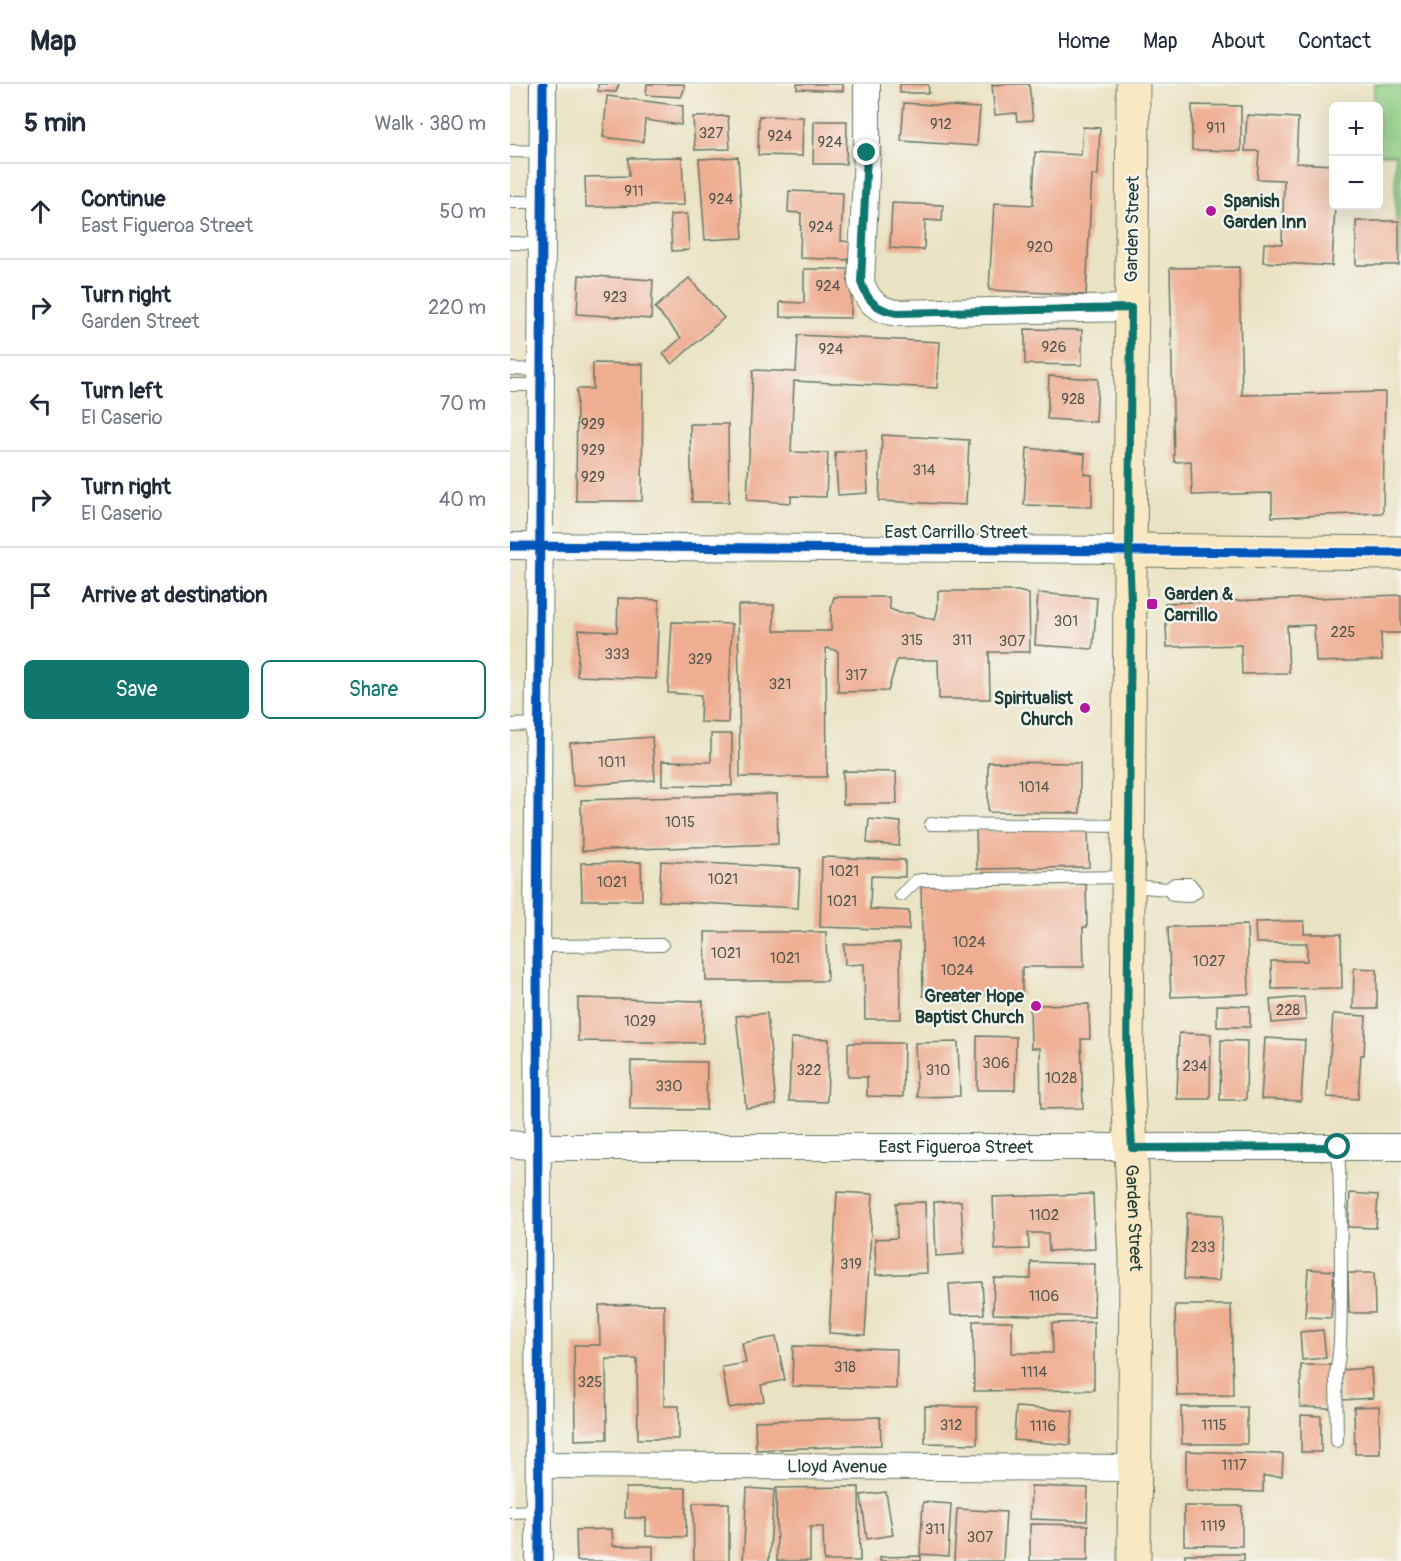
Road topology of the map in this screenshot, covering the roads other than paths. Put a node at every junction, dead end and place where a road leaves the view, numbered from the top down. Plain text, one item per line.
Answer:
1 (543, 84) edge
2 (867, 84) edge
3 (1133, 84) edge
4 (510, 151) edge
5 (542, 152) junction
6 (510, 202) edge
7 (542, 202) junction
8 (510, 243) edge
9 (542, 244) junction
10 (1131, 308) junction
11 (510, 369) edge
12 (541, 378) junction
13 (510, 385) edge
14 (510, 546) edge
15 (539, 546) junction
16 (1129, 550) junction
17 (1401, 553) edge
18 (539, 724) junction
19 (510, 725) edge
20 (931, 824) dead end
21 (1128, 826) junction
22 (1128, 881) junction
23 (1168, 889) dead end
24 (901, 895) dead end
25 (662, 945) dead end
26 (537, 946) junction
27 (510, 1144) edge
28 (538, 1147) junction
29 (1338, 1147) junction
30 (1401, 1147) edge
31 (1132, 1148) junction
32 (1337, 1441) dead end
33 (539, 1465) junction
34 (1135, 1468) junction
35 (539, 1511) junction
36 (510, 1512) edge
37 (539, 1561) edge
38 (1134, 1561) edge

1 - 5 street
2 - 10 street
3 - 10 main road, Garden Street
4 - 5 lane
5 - 7 street
6 - 7 lane
7 - 9 street
8 - 9 lane
9 - 12 street
10 - 16 main road, Garden Street
11 - 12 lane
12 - 13 lane
12 - 15 street
14 - 15 street, East Carrillo Street
15 - 16 street, East Carrillo Street
15 - 18 street
16 - 17 main road, East Carrillo Street
16 - 21 main road, Garden Street
18 - 19 lane
18 - 26 street
20 - 21 lane
21 - 22 main road, Garden Street
22 - 23 lane
22 - 24 lane
22 - 31 main road, Garden Street
25 - 26 lane
26 - 28 street
27 - 28 street, East Figueroa Street
28 - 31 street, East Figueroa Street
28 - 33 street
29 - 30 street, East Figueroa Street
29 - 31 street, East Figueroa Street
29 - 32 lane
31 - 34 main road, Garden Street
33 - 34 street, Lloyd Avenue
33 - 35 street
34 - 38 main road, Garden Street
35 - 36 lane
35 - 37 street

